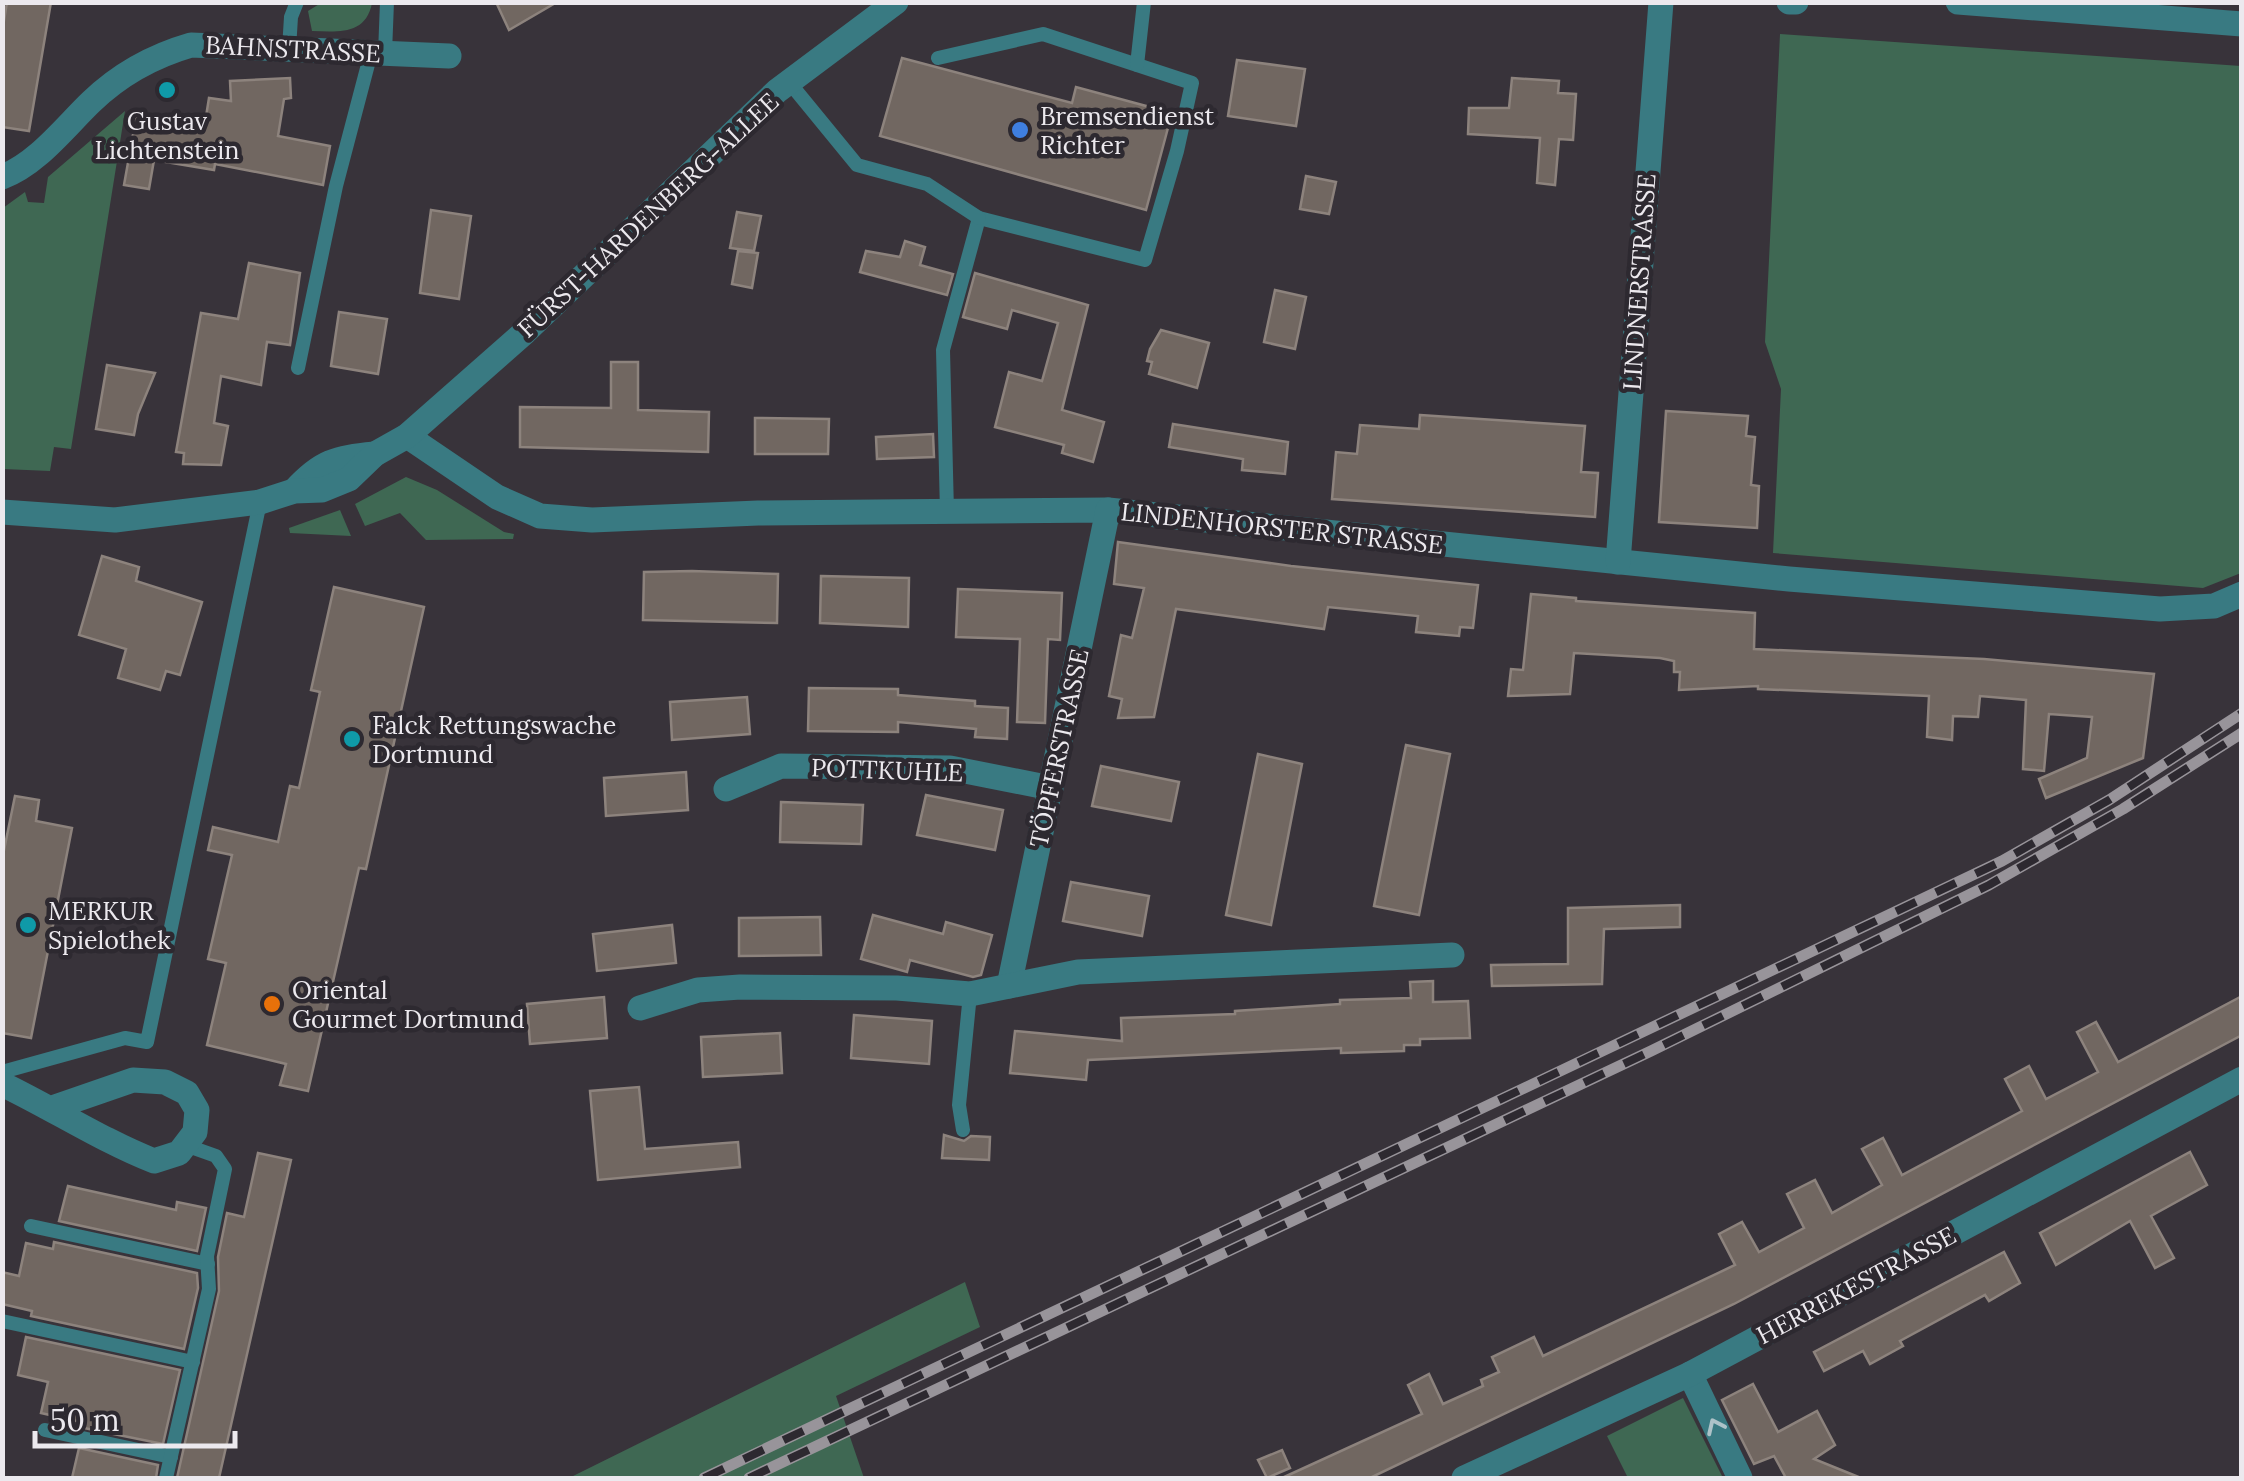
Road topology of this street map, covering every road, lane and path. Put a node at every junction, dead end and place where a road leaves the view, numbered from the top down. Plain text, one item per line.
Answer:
1 (297, 2) edge
2 (387, 2) edge
3 (896, 2) edge
4 (1144, 2) edge
5 (1661, 2) edge
6 (1788, 2) edge
7 (1796, 2) edge
8 (1958, 2) edge
9 (2242, 24) edge
10 (289, 49) junction
11 (378, 53) junction
12 (450, 56) dead end
13 (938, 58) dead end
14 (1137, 64) junction
15 (789, 82) junction
16 (2, 176) edge
17 (980, 218) junction
18 (298, 368) dead end
19 (406, 436) junction
20 (260, 502) junction
21 (1108, 510) junction
22 (2, 512) edge
23 (947, 512) junction
24 (1618, 562) junction
25 (2242, 594) edge
26 (1051, 788) junction
27 (726, 789) dead end
28 (1452, 955) dead end
29 (1010, 986) junction
30 (970, 994) junction
31 (640, 1008) dead end
32 (2, 1072) edge
33 (2242, 1078) edge
34 (2, 1084) edge
35 (52, 1108) junction
36 (963, 1130) dead end
37 (185, 1145) junction
38 (31, 1226) dead end
39 (208, 1264) junction
40 (2, 1321) edge
41 (193, 1362) junction
42 (1690, 1374) junction
43 (45, 1430) dead end
44 (171, 1457) junction
45 (166, 1478) edge
46 (1464, 1478) edge
47 (1740, 1478) edge

1 - 10 lane
2 - 11 lane
3 - 15 street, FÜRST-HARDENBERG-ALLEE
4 - 14 lane
5 - 24 street, LINDNERSTRASSE
6 - 7 street
8 - 9 street
10 - 11 street, BAHNSTRASSE
10 - 16 street, BAHNSTRASSE
11 - 12 street, BAHNSTRASSE
11 - 18 lane
13 - 14 lane
14 - 17 lane
15 - 17 lane
15 - 19 street, FÜRST-HARDENBERG-ALLEE
17 - 23 lane
19 - 20 street
19 - 23 street, LINDENHORSTER STRASSE
20 - 22 street
20 - 32 lane
21 - 23 street, LINDENHORSTER STRASSE
21 - 24 street, LINDENHORSTER STRASSE
21 - 26 street, TÖPFERSTRASSE
24 - 25 street, LINDENHORSTER STRASSE
26 - 27 street, POTTKUHLE
26 - 29 street, TÖPFERSTRASSE
28 - 29 street
29 - 30 street
30 - 31 street
30 - 36 lane
33 - 42 street, HERREKESTRASSE
34 - 35 street
35 - 37 street
35 - 37 street
37 - 39 lane
38 - 39 lane
39 - 41 lane
40 - 41 lane
41 - 44 lane
42 - 46 street, HERREKESTRASSE
47 -> 42 street
43 - 44 lane
44 - 45 lane

